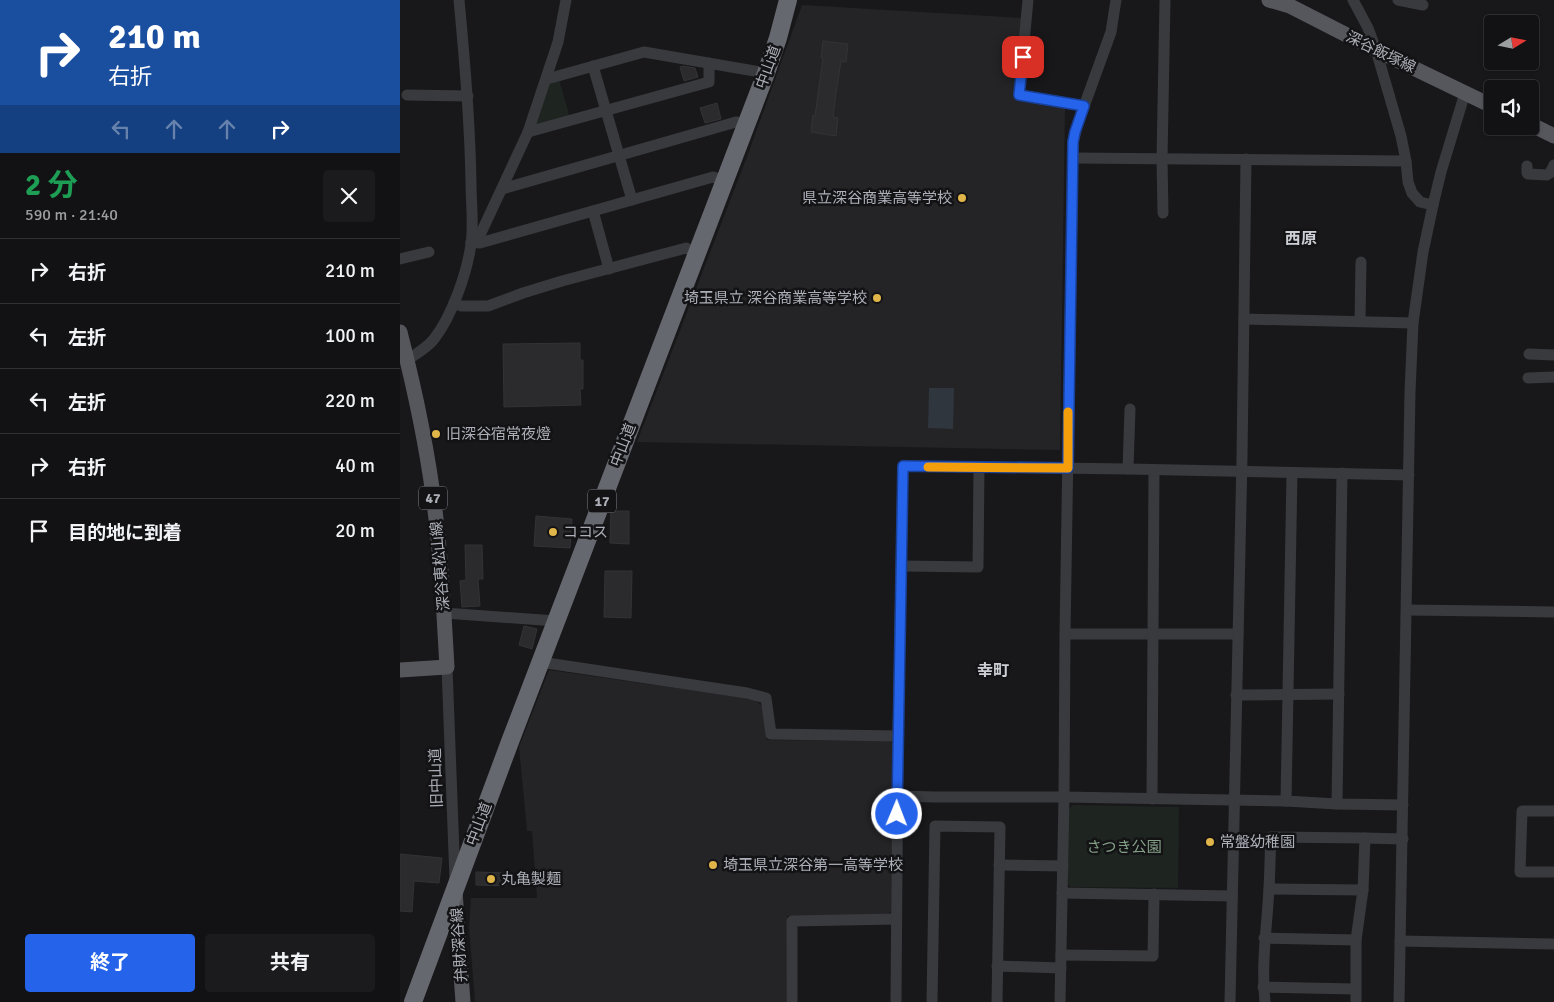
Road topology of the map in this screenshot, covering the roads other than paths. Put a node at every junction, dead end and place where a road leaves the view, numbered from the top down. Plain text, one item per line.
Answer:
1 (458, 0) edge
2 (566, 0) edge
3 (788, 0) edge
4 (1028, 0) edge
5 (1116, 0) edge
6 (1165, 0) edge
7 (1269, 0) edge
8 (1352, 0) edge
9 (1398, 0) edge
10 (1292, 3) edge
11 (1424, 4) dead end
12 (1376, 50) junction
13 (709, 63) junction
14 (593, 66) junction
15 (766, 73) junction
16 (546, 79) junction
17 (1465, 94) junction
18 (407, 95) dead end
19 (468, 96) junction
20 (1484, 102) edge
21 (1084, 106) junction
22 (606, 111) junction
23 (746, 124) junction
24 (1539, 128) edge
25 (528, 132) junction
26 (1554, 136) edge
27 (619, 155) junction
28 (1073, 158) junction
29 (1162, 159) junction
30 (1246, 159) junction
31 (1406, 161) junction
32 (1527, 166) dead end
33 (1552, 169) edge
34 (724, 181) junction
35 (502, 189) junction
36 (632, 200) junction
37 (1432, 205) junction
38 (593, 211) junction
39 (1163, 213) dead end
40 (471, 242) junction
41 (429, 252) dead end
42 (697, 253) junction
43 (400, 259) edge
44 (1361, 262) dead end
45 (610, 269) junction
46 (454, 303) junction
47 (1244, 319) junction
48 (1360, 321) junction
49 (1413, 323) junction
50 (400, 332) edge
51 (1529, 354) dead end
52 (1554, 355) edge
53 (407, 360) junction
54 (1554, 377) edge
55 (1528, 378) dead end
56 (406, 381) edge
57 (1130, 409) dead end
58 (979, 467) junction
59 (1068, 468) junction
60 (1128, 469) junction
61 (1154, 470) junction
62 (1241, 472) junction
63 (1292, 473) junction
64 (1342, 473) junction
65 (1409, 475) junction
66 (902, 566) junction
67 (1407, 610) junction
68 (1554, 612) edge
69 (444, 613) junction
70 (556, 621) junction
71 (1065, 634) junction
72 (1154, 634) junction
73 (1238, 634) junction
74 (540, 662) junction
75 (447, 667) junction
76 (400, 670) edge
77 (1288, 694) junction
78 (1339, 694) junction
79 (1236, 695) junction
80 (898, 736) junction
81 (898, 796) junction
82 (1064, 797) junction
83 (1152, 799) junction
84 (1234, 800) junction
85 (1286, 801) junction
86 (1337, 804) junction
87 (1403, 805) junction
88 (1554, 811) edge
89 (1365, 838) junction
90 (1403, 840) junction
91 (999, 865) junction
92 (1063, 866) junction
93 (1554, 872) edge
94 (455, 888) junction
95 (1269, 889) junction
96 (1362, 890) junction
97 (1062, 893) junction
98 (1154, 894) junction
99 (1232, 896) junction
100 (896, 919) junction
101 (1264, 938) junction
102 (1356, 940) junction
103 (1400, 942) junction
104 (1554, 944) edge
105 (1061, 955) junction
106 (997, 966) junction
107 (1061, 968) junction
108 (1263, 987) junction
109 (1356, 989) junction
110 (413, 1002) edge
111 (463, 1002) edge
112 (792, 1002) edge
113 (896, 1002) edge
114 (932, 1002) edge
115 (997, 1002) edge
116 (1060, 1002) edge
117 (1230, 1002) edge
118 (1265, 1002) edge
119 (1356, 1002) edge
120 (1399, 1002) edge

1 - 19 street
2 - 16 street
3 - 15 highway, 中山道 / 17
4 - 21 street
5 - 21 street
6 - 29 street
7 - 10 main road, 深谷飯塚線
8 - 12 street
9 - 11 street
10 - 12 main road, 深谷飯塚線
12 - 17 main road, 深谷飯塚線
12 - 31 street
13 - 14 street
13 - 15 street
13 - 22 street
14 - 16 street
14 - 22 street
15 - 23 highway, 中山道 / 17
16 - 25 street
17 - 20 main road, 深谷飯塚線
17 - 37 street
18 - 19 street
19 - 40 street
21 - 28 street
22 - 25 street
22 - 27 street
23 - 27 street
23 - 34 highway, 中山道 / 17
24 - 26 main road
25 - 35 street
27 - 35 street
27 - 36 street
28 - 29 street
28 - 59 street
29 - 30 street
29 - 39 street
30 - 31 street
30 - 47 street
31 - 37 street
32 - 33 street
34 - 36 street
34 - 42 highway, 中山道 / 17
35 - 40 street
36 - 38 street
37 - 49 street
38 - 40 street
38 - 45 street
40 - 46 street
41 - 43 street
42 - 45 street
42 - 70 highway, 中山道 / 17
44 - 48 street
45 - 46 street
46 - 53 street
47 - 48 street
47 - 62 street
48 - 49 street
49 - 65 street
50 - 53 main road, 深谷東松山線 / 47
51 - 52 street
53 - 56 main road, 深谷東松山線 / 47
54 - 55 street
56 - 69 main road, 深谷東松山線 / 47
57 - 60 street
58 - 59 street
58 - 66 street
58 - 66 street
59 - 60 street
59 - 71 street
60 - 61 street
61 - 62 street
61 - 72 street
62 - 63 street
62 - 73 street
63 - 64 street
63 - 77 street
64 - 65 street
64 - 78 street
65 - 67 street
66 - 80 street
67 - 68 street
67 - 87 street
69 - 70 street
69 - 75 main road, 深谷東松山線 / 47
70 - 74 highway, 中山道 / 17
71 - 72 street
71 - 82 street
72 - 73 street
72 - 83 street
73 - 79 street
74 - 80 street
74 - 94 highway, 中山道 / 17
75 - 76 main road
75 - 94 street, 旧中山道
77 - 78 street
77 - 79 street
77 - 85 street
78 - 86 street
79 - 84 street
80 - 81 street
81 - 82 street
81 - 100 street
82 - 83 street
82 - 92 street
83 - 84 street
84 - 85 street
84 - 99 street
85 - 86 street
86 - 87 street
87 - 90 street
88 - 93 street
89 - 90 street
89 - 95 street
89 - 96 street
90 - 103 street
91 - 92 street
91 - 106 street
91 - 114 street
92 - 97 street
94 - 110 highway, 中山道 / 17
94 - 111 main road, 弁財深谷線
95 - 96 street
95 - 101 street
96 - 102 street
97 - 98 street
97 - 105 street
98 - 99 street
98 - 105 street
99 - 117 street
100 - 112 street
100 - 113 street
101 - 102 street
101 - 108 street
102 - 109 street
103 - 104 street
103 - 120 street
105 - 107 street
106 - 107 street
106 - 115 street
107 - 116 street
108 - 109 street
108 - 118 street
109 - 119 street

